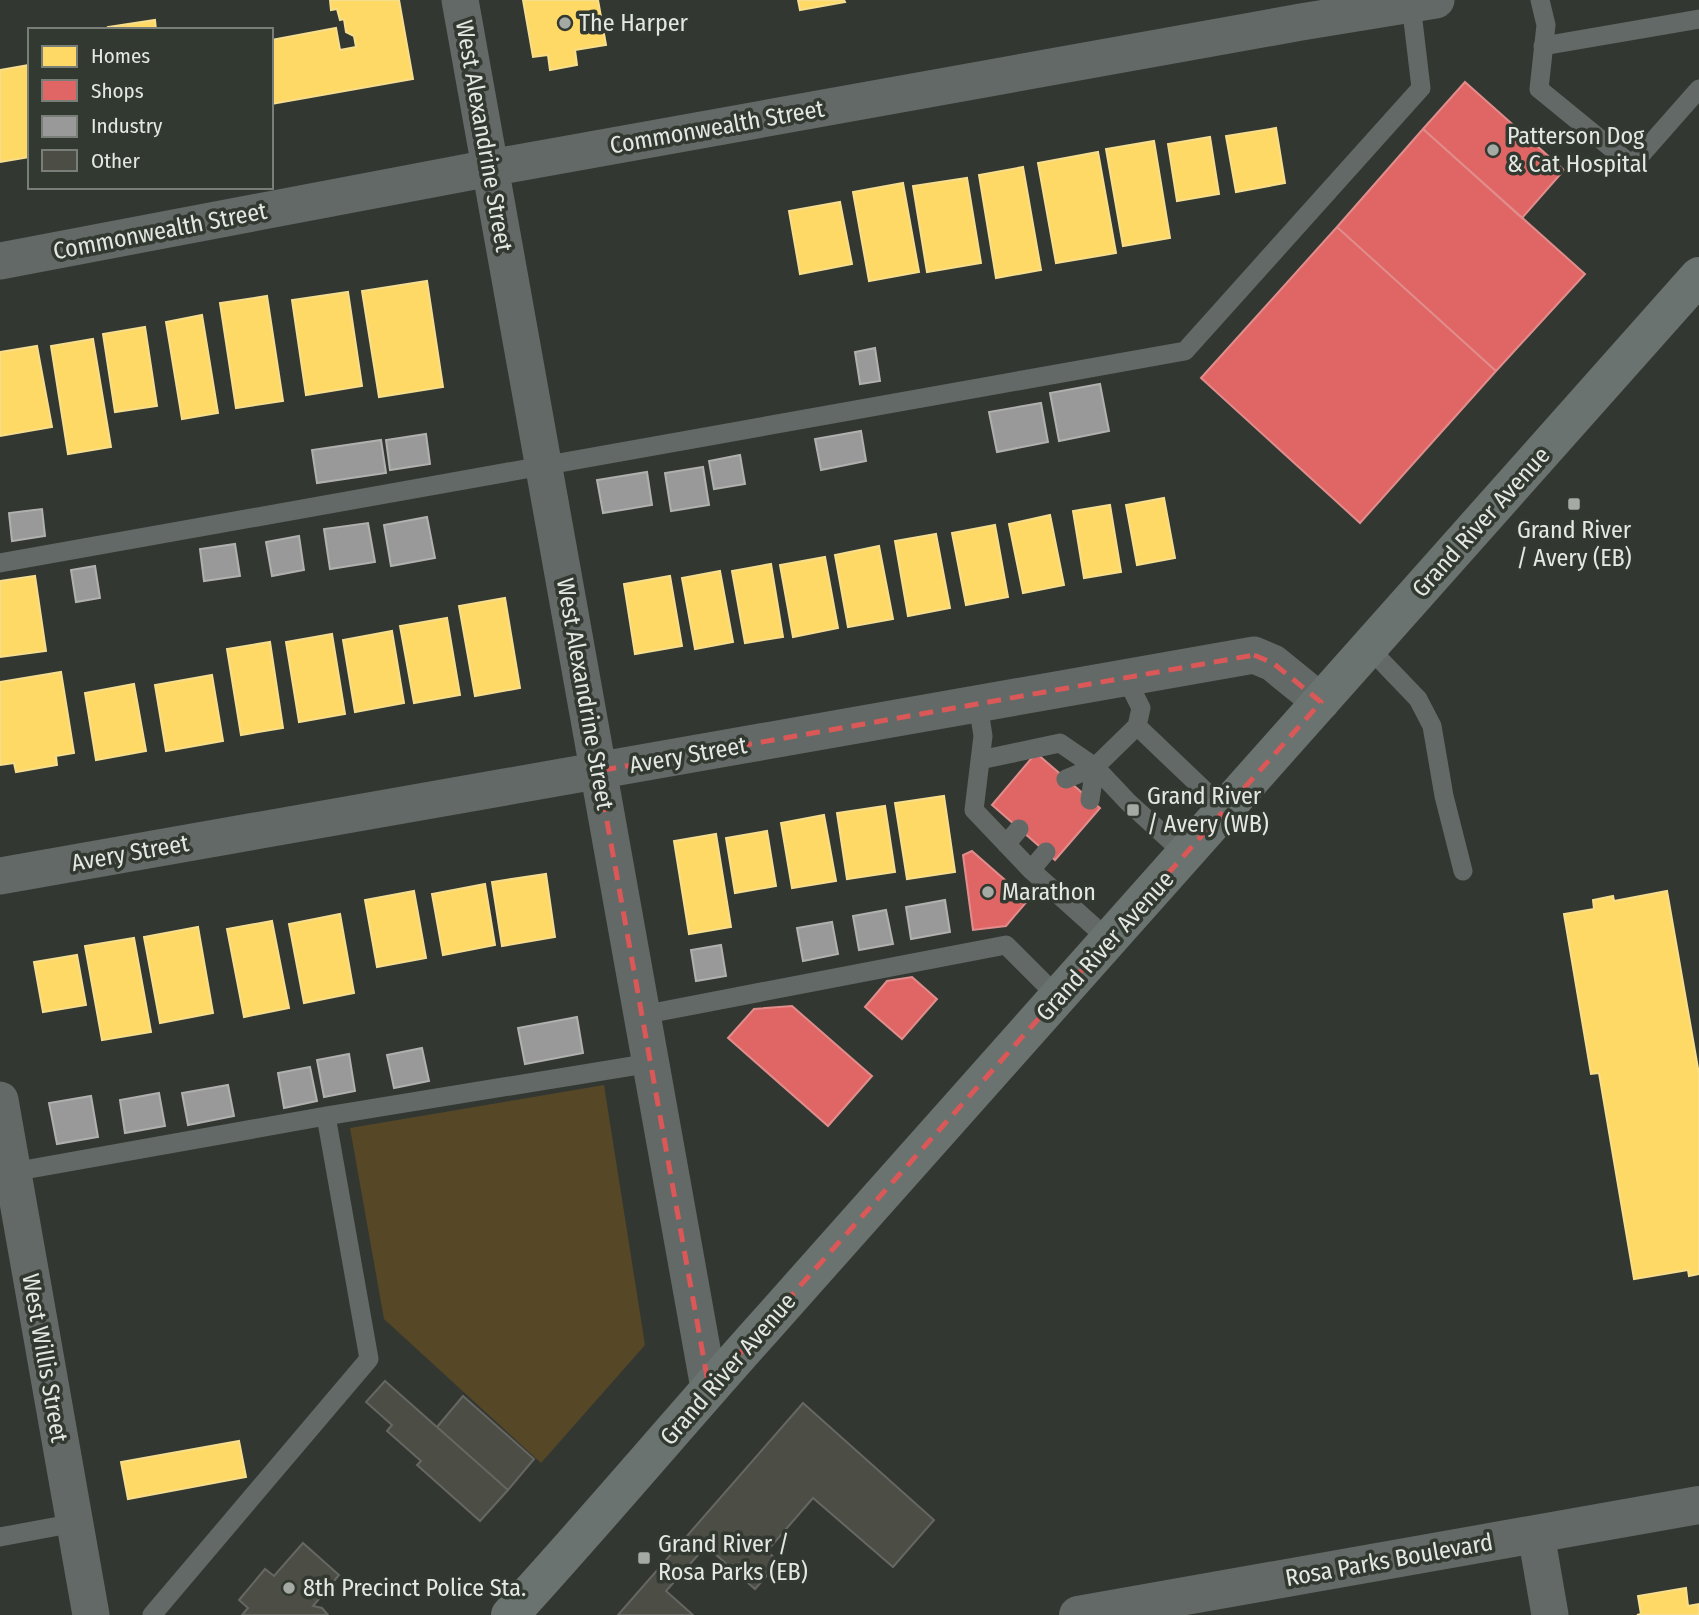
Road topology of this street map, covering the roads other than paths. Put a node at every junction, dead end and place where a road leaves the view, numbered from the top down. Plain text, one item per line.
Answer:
1 (460, 0) edge
2 (1540, 0) edge
3 (1423, 2) edge
4 (1335, 8) edge
5 (1699, 19) edge
6 (1544, 46) junction
7 (1699, 89) edge
8 (490, 168) junction
9 (0, 261) edge
10 (1699, 276) edge
11 (544, 467) junction
12 (0, 563) edge
13 (1369, 648) junction
14 (1126, 678) junction
15 (1321, 702) junction
16 (978, 704) junction
17 (1137, 726) junction
18 (980, 760) junction
19 (1095, 767) junction
20 (598, 771) junction
21 (1066, 779) dead end
22 (1090, 800) dead end
23 (1225, 810) junction
24 (1019, 829) dead end
25 (1006, 844) junction
26 (1045, 852) dead end
27 (1186, 855) junction
28 (1031, 870) junction
29 (1463, 871) dead end
30 (0, 876) edge
31 (1110, 941) junction
32 (1059, 998) junction
33 (642, 1015) junction
34 (651, 1063) junction
35 (0, 1100) edge
36 (326, 1115) junction
37 (6, 1173) edge
38 (709, 1388) junction
39 (1699, 1505) edge
40 (75, 1523) junction
41 (1536, 1534) junction
42 (0, 1537) edge
43 (1101, 1613) edge
44 (91, 1615) edge
45 (152, 1615) edge
46 (510, 1615) edge
47 (1550, 1615) edge

1 - 8 street, West Alexandrine Street
2 - 6 lane
3 - 4 street, Commonwealth Street
3 - 11 lane
4 - 8 street, Commonwealth Street
5 - 6 lane
6 - 7 lane
8 - 9 street, Commonwealth Street
8 - 11 street, West Alexandrine Street
10 - 13 main road, Grand River Avenue
11 - 12 lane
11 - 20 street, West Alexandrine Street
13 - 15 main road, Grand River Avenue
13 - 29 lane
14 - 15 street, Avery Street
14 - 16 street, Avery Street
14 - 17 lane
15 - 23 main road, Grand River Avenue
16 - 18 lane
16 - 20 street, Avery Street
17 - 19 lane
17 - 23 lane
18 - 19 lane
18 - 25 lane
19 - 21 lane
19 - 22 lane
19 - 27 lane
20 - 30 street, Avery Street
20 - 33 street, West Alexandrine Street
23 - 27 main road, Grand River Avenue
24 - 25 lane
25 - 28 lane
26 - 28 lane
27 - 31 main road, Grand River Avenue
28 - 31 lane
31 - 32 main road, Grand River Avenue
32 - 33 lane
32 - 38 main road, Grand River Avenue
33 - 34 street, West Alexandrine Street
34 - 36 lane
34 - 38 street, West Alexandrine Street
35 - 37 street, West Willis Street
36 - 37 lane
36 - 45 lane
37 - 40 street, West Willis Street
38 - 46 main road, Grand River Avenue
39 - 41 street, Rosa Parks Boulevard
40 - 42 lane
40 - 44 street, West Willis Street
41 - 43 street, Rosa Parks Boulevard
41 - 47 street

